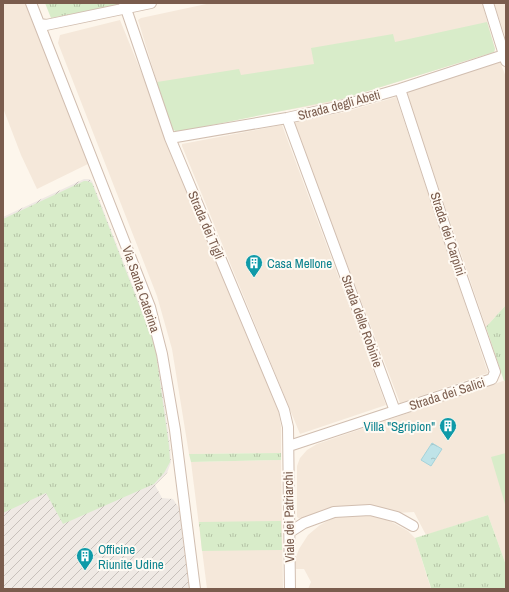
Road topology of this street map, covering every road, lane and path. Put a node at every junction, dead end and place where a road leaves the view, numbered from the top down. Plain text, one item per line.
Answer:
1 (31, 3) edge
2 (151, 3) edge
3 (488, 3) edge
4 (124, 6) edge
5 (40, 24) junction
6 (505, 58) edge
7 (400, 89) junction
8 (287, 118) junction
9 (170, 138) junction
10 (492, 379) joint
11 (395, 410) junction
12 (289, 446) junction
13 (413, 526) dead end
14 (290, 532) junction
15 (195, 589) edge
16 (290, 589) edge

1 - 5 street, Via Santa Caterina
2 - 4 street
3 - 6 street
4 - 5 street
4 - 9 street, Strada dei Tigli
5 - 15 street, Via Santa Caterina
6 - 7 street, Strada degli Abeti
7 - 8 street, Strada degli Abeti
7 - 10 street, Strada dei Carpini
8 - 9 street, Strada degli Abeti
8 - 11 street, Strada delle Robinie
9 - 12 street, Strada dei Tigli
10 - 11 street, Strada dei Salici
11 - 12 street, Strada dei Salici
12 - 14 street, Viale dei Patriarchi
13 - 14 street
14 - 16 street, Viale dei Patriarchi

